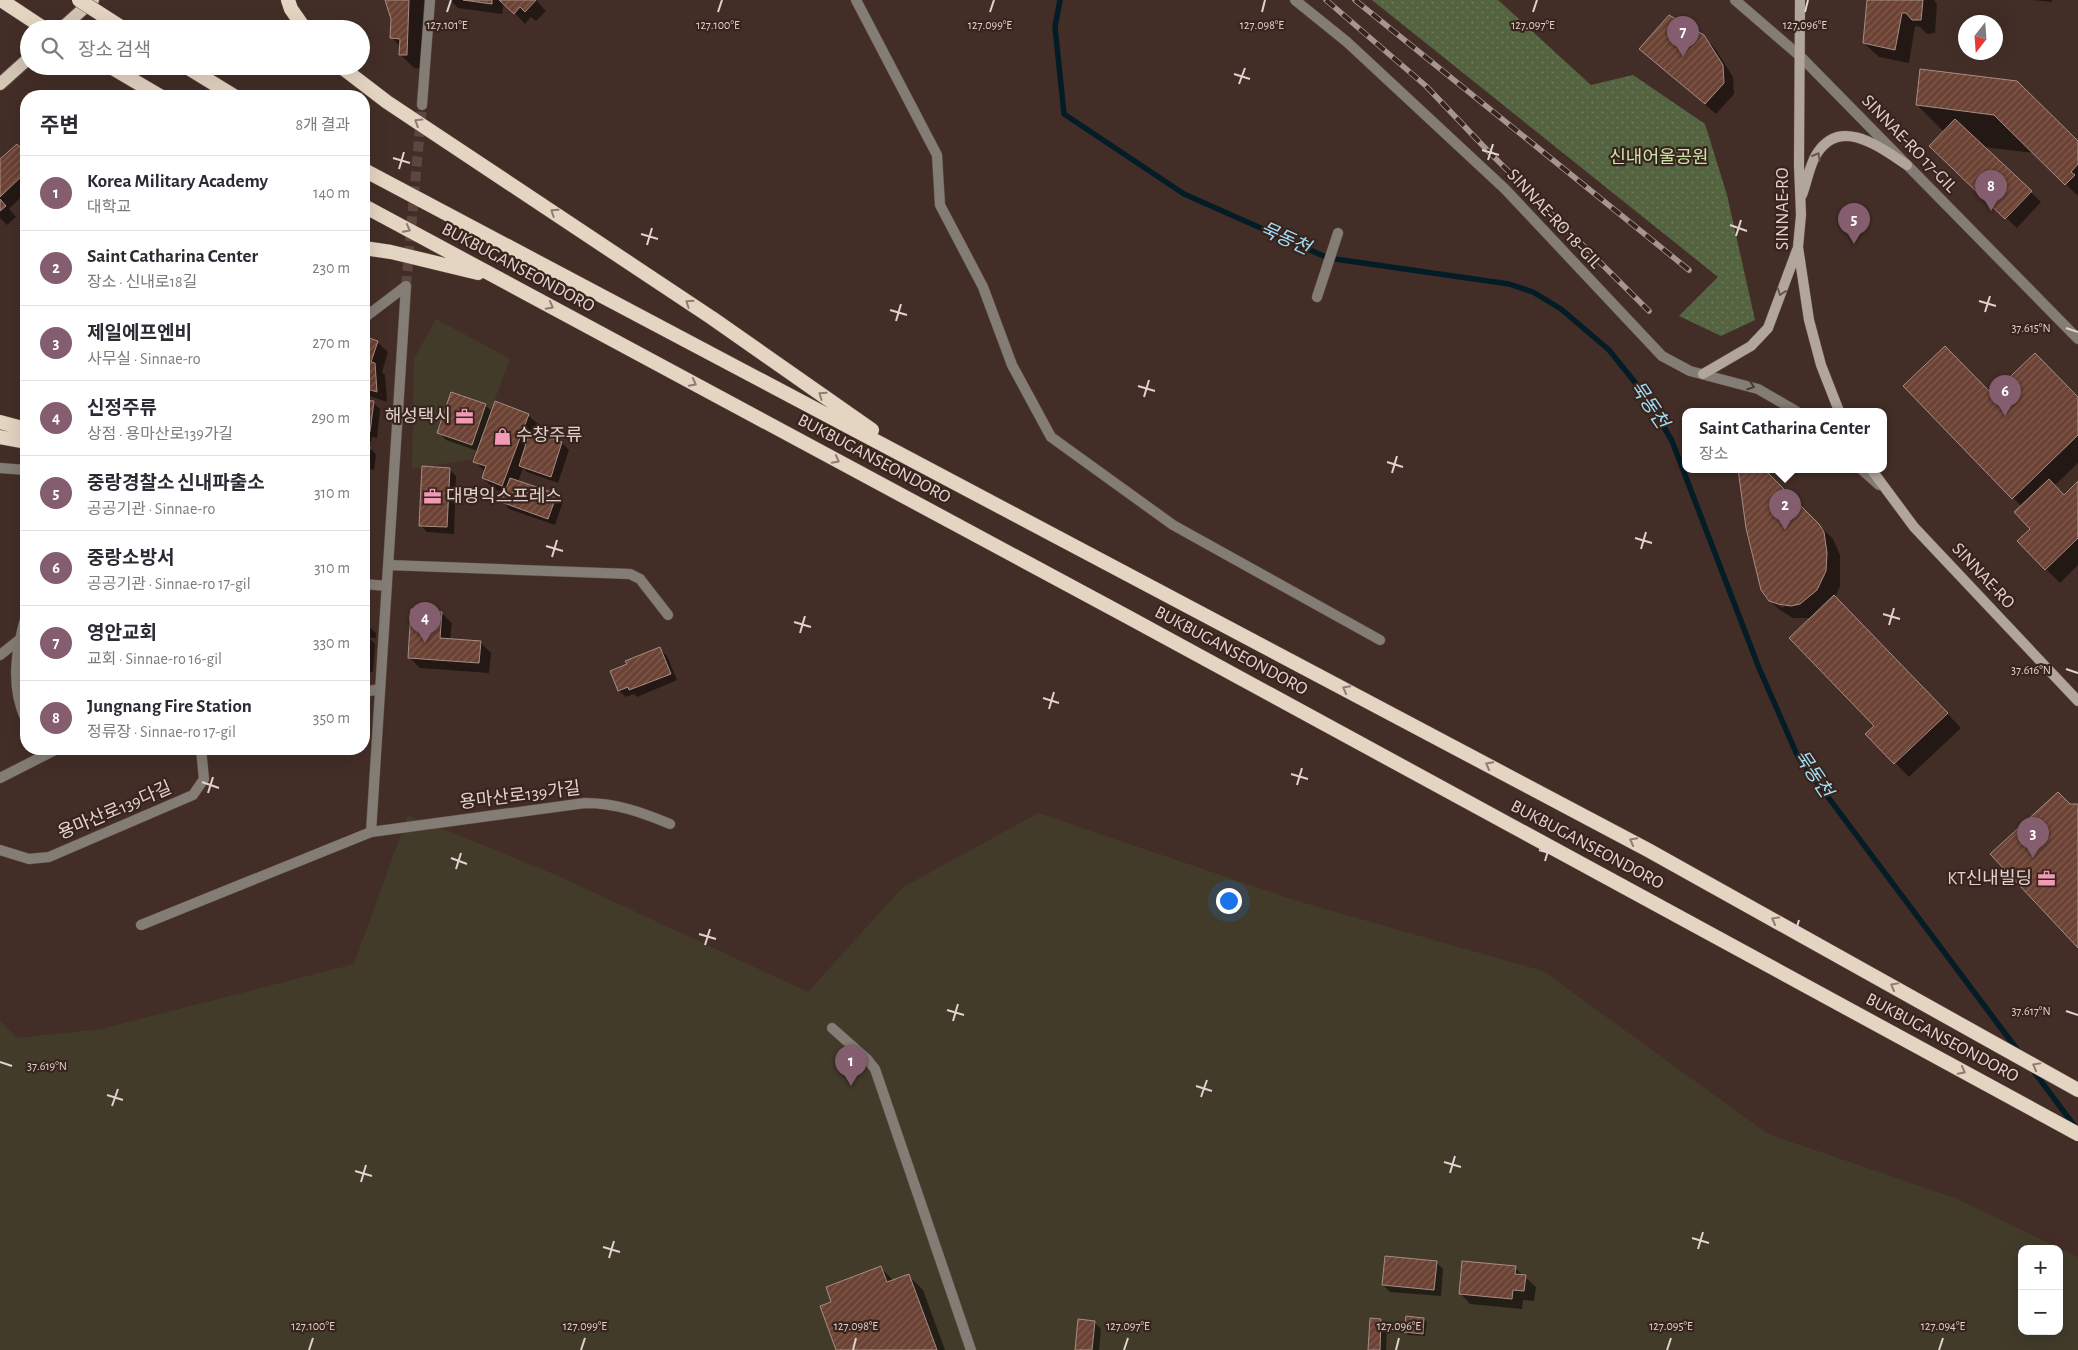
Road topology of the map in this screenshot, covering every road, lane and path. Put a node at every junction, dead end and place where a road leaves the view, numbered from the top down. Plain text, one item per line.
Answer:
1 (1, 0) edge
2 (80, 0) edge
3 (93, 0) edge
4 (288, 0) edge
5 (430, 0) edge
6 (856, 0) edge
7 (1295, 0) edge
8 (1735, 0) edge
9 (1800, 0) edge
10 (31, 20) edge
11 (70, 20) edge
12 (110, 20) edge
13 (299, 20) edge
14 (1801, 57) junction
15 (20, 66) edge
16 (124, 75) edge
17 (200, 75) edge
18 (352, 75) edge
19 (0, 84) edge
20 (150, 90) edge
21 (224, 90) edge
22 (422, 105) tunnel mouth
23 (1907, 165) junction
24 (370, 173) edge
25 (1800, 201) junction
26 (370, 209) edge
27 (1338, 233) dead end
28 (1798, 246) junction
29 (370, 249) edge
30 (494, 276) junction
31 (1317, 297) dead end
32 (370, 313) edge
33 (2078, 340) edge
34 (1703, 374) junction
35 (1791, 408) edge
36 (1838, 408) edge
37 (0, 422) edge
38 (20, 427) edge
39 (0, 437) edge
40 (20, 441) edge
41 (920, 463) junction
42 (0, 468) edge
43 (20, 470) edge
44 (1866, 473) edge
45 (1874, 473) edge
46 (1888, 492) junction
47 (388, 565) junction
48 (370, 585) edge
49 (387, 586) junction
50 (668, 615) dead end
51 (20, 637) edge
52 (19, 640) junction
53 (1380, 640) dead end
54 (0, 655) edge
55 (380, 689) junction
56 (370, 691) edge
57 (2078, 701) edge
58 (20, 702) edge
59 (36, 755) edge
60 (202, 755) edge
61 (0, 778) edge
62 (670, 824) dead end
63 (371, 832) junction
64 (0, 850) edge
65 (141, 925) dead end
66 (832, 1028) dead end
67 (2078, 1090) edge
68 (2078, 1134) edge
69 (971, 1350) edge

1 - 10 highway
2 - 12 highway, bridge
3 - 11 main road
4 - 13 highway
5 - 22 street
6 - 53 street
7 - 34 street, SINNAE-RO 18-GIL
8 - 14 street, SINNAE-RO 17-GIL
9 - 14 main road, SINNAE-RO
14 - 23 street, SINNAE-RO 17-GIL
14 - 25 main road, SINNAE-RO
15 - 19 main road
16 - 20 highway
17 - 21 highway
41 -> 18 highway
25 -> 23 main road
23 - 33 street, SINNAE-RO 17-GIL
24 - 41 highway, BUKBUGANSEONDORO
25 - 28 main road, SINNAE-RO
26 -> 30 highway, BUKBUGANSEONDORO
27 - 31 street
28 -> 34 main road
28 - 36 main road, SINNAE-RO
29 - 30 highway
30 -> 68 highway, BUKBUGANSEONDORO
32 - 47 street
34 -> 35 street, SINNAE-RO 18-GIL
37 - 38 highway
39 - 40 highway
67 -> 41 highway, BUKBUGANSEONDORO
42 - 43 street
44 - 46 street
45 - 46 main road, SINNAE-RO
46 - 57 main road, SINNAE-RO
47 - 49 street
47 - 50 street
48 - 49 street
49 - 55 street
51 - 52 street
52 - 54 street
52 - 58 street
55 - 56 street
55 - 63 street
59 - 61 street
60 - 64 street, 용마산로139다길
62 - 63 street, 용마산로139가길
63 - 65 street, 용마산로139가길
66 - 69 street

